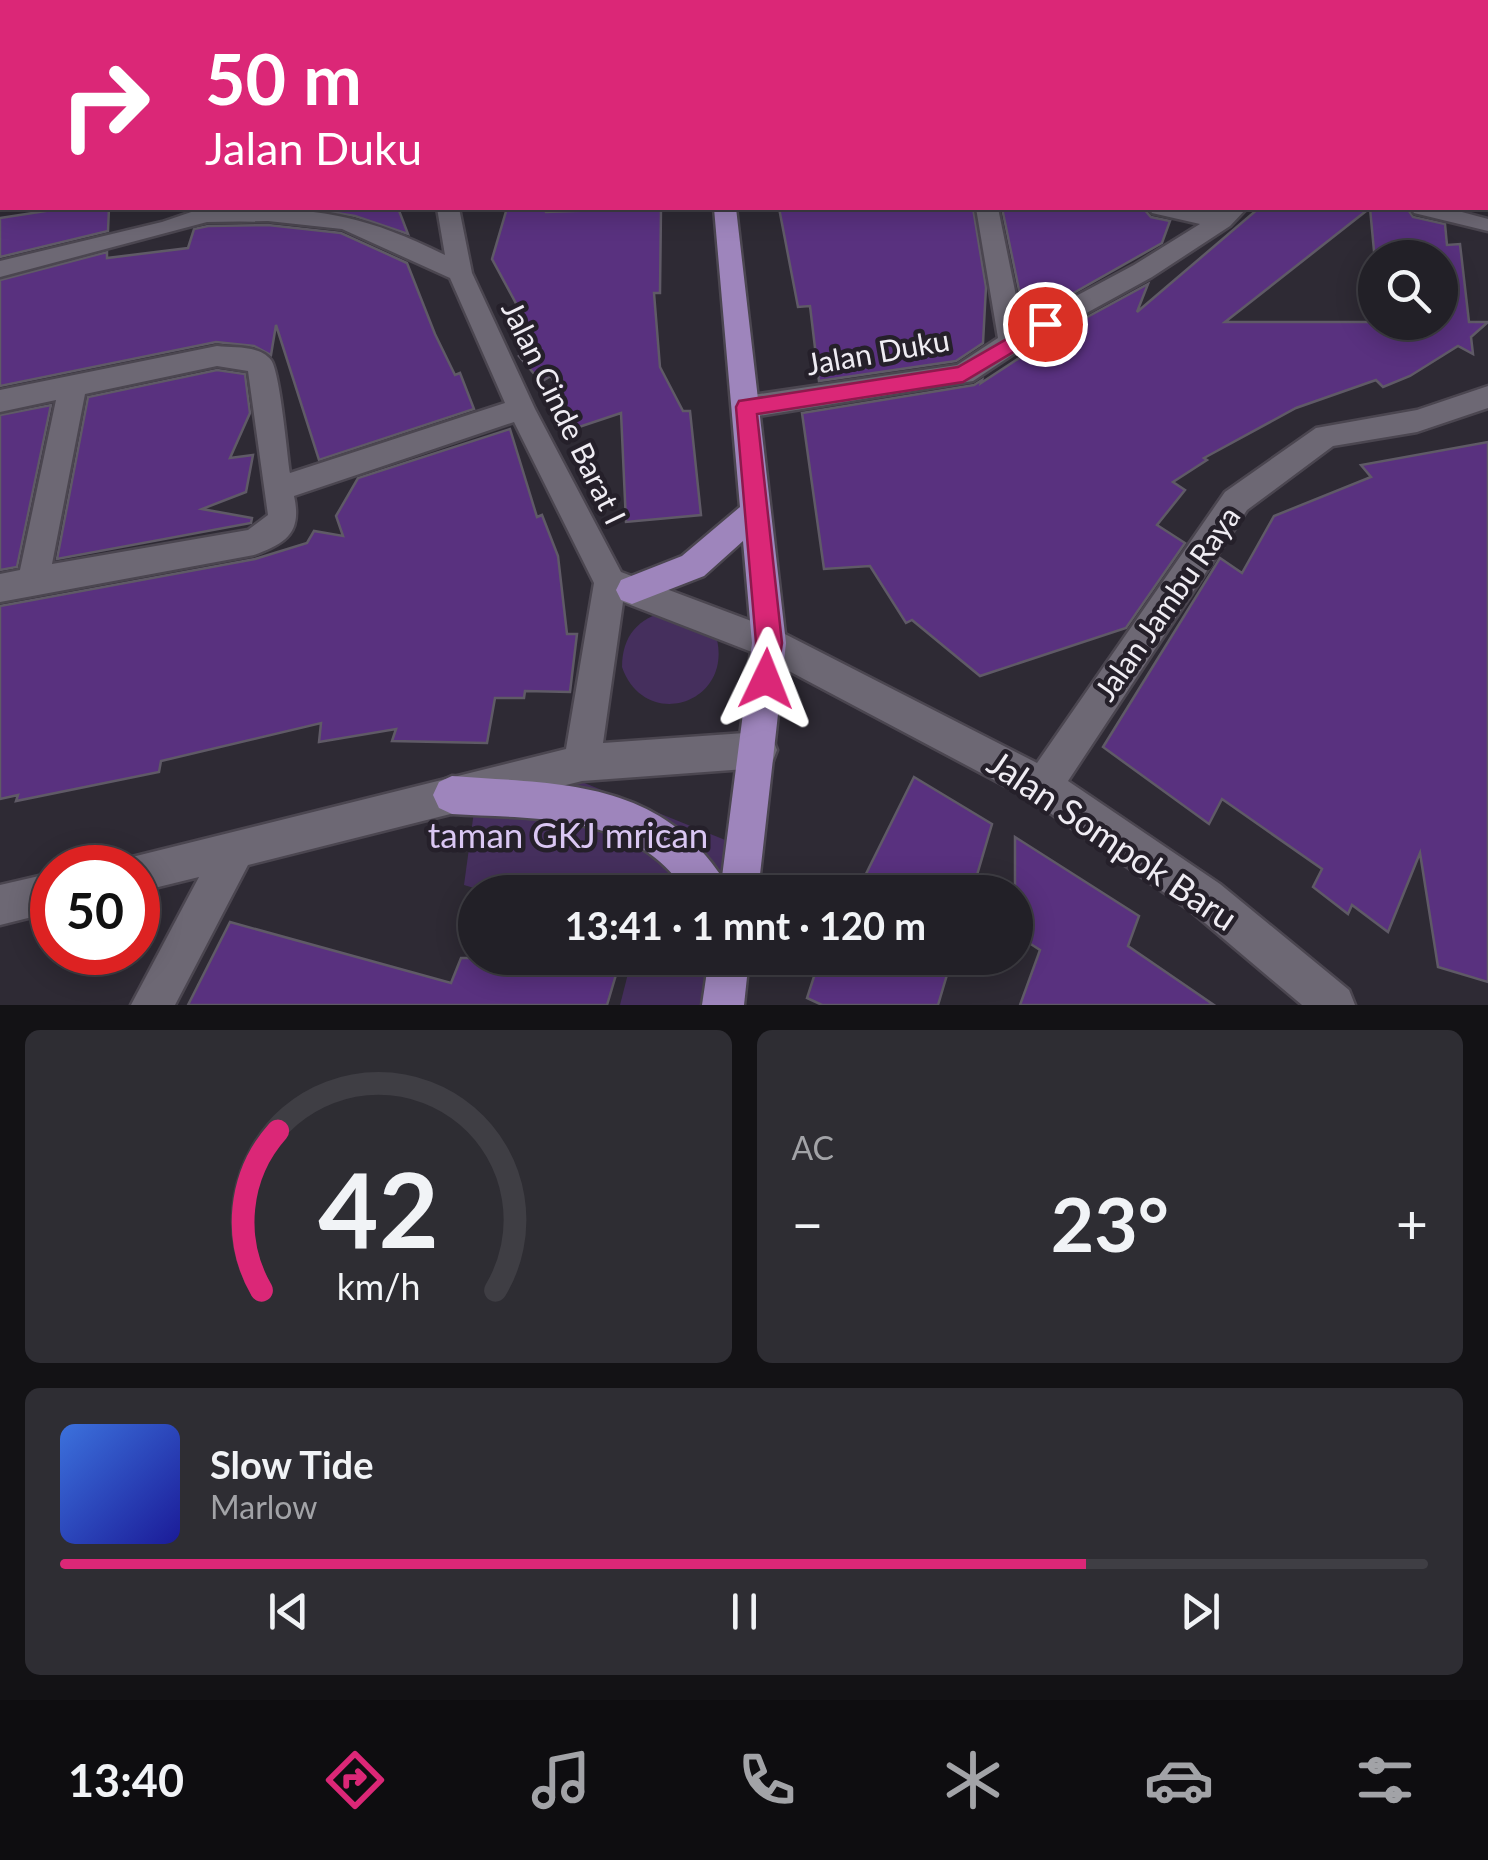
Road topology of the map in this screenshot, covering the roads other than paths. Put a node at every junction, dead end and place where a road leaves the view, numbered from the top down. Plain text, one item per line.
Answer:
1 (146, 210) edge
2 (448, 210) edge
3 (725, 210) edge
4 (987, 210) edge
5 (1183, 210) edge
6 (1430, 210) edge
7 (215, 211) edge
8 (1229, 214) edge
9 (1481, 222) edge
10 (168, 228) junction
11 (0, 269) edge
12 (460, 273) junction
13 (1012, 342) junction
14 (74, 386) junction
15 (1488, 398) edge
16 (0, 401) edge
17 (746, 407) junction
18 (521, 410) junction
19 (278, 489) junction
20 (757, 510) junction
21 (33, 582) junction
22 (621, 586) junction
23 (0, 588) edge
24 (769, 643) junction
25 (759, 750) junction
26 (582, 763) junction
27 (1043, 786) junction
28 (452, 795) junction
29 (236, 849) junction
30 (160, 867) edge
31 (697, 875) edge
32 (741, 875) edge
33 (30, 898) edge
34 (0, 905) edge
35 (727, 975) edge
36 (152, 1005) edge
37 (723, 1005) edge
38 (1334, 1005) edge

1 - 10 street
2 - 12 street, Jalan Cinde Barat I
3 - 17 main road
4 - 13 street
5 - 8 street, Jalan Duku
6 - 9 street
7 - 10 street
7 - 12 street
8 - 13 street, Jalan Duku
10 - 11 street
12 - 18 street, Jalan Cinde Barat I
13 - 17 street, Jalan Duku
14 - 16 street
14 - 19 street
14 - 21 street
15 - 27 street, Jalan Jambu Raya
17 - 20 main road
18 - 19 street
18 - 22 street, Jalan Cinde Barat I
19 - 21 street
20 - 22 main road
20 - 24 main road
21 - 23 street
22 - 24 street, Jalan Sompok Baru
22 - 26 street
24 - 25 main road
24 - 27 street, Jalan Sompok Baru
25 - 26 street
25 - 32 main road
26 - 28 street
27 - 38 street, Jalan Sompok Baru
28 - 29 street
28 - 31 main road
29 - 30 street
29 - 36 street
33 - 34 street
35 - 37 main road

